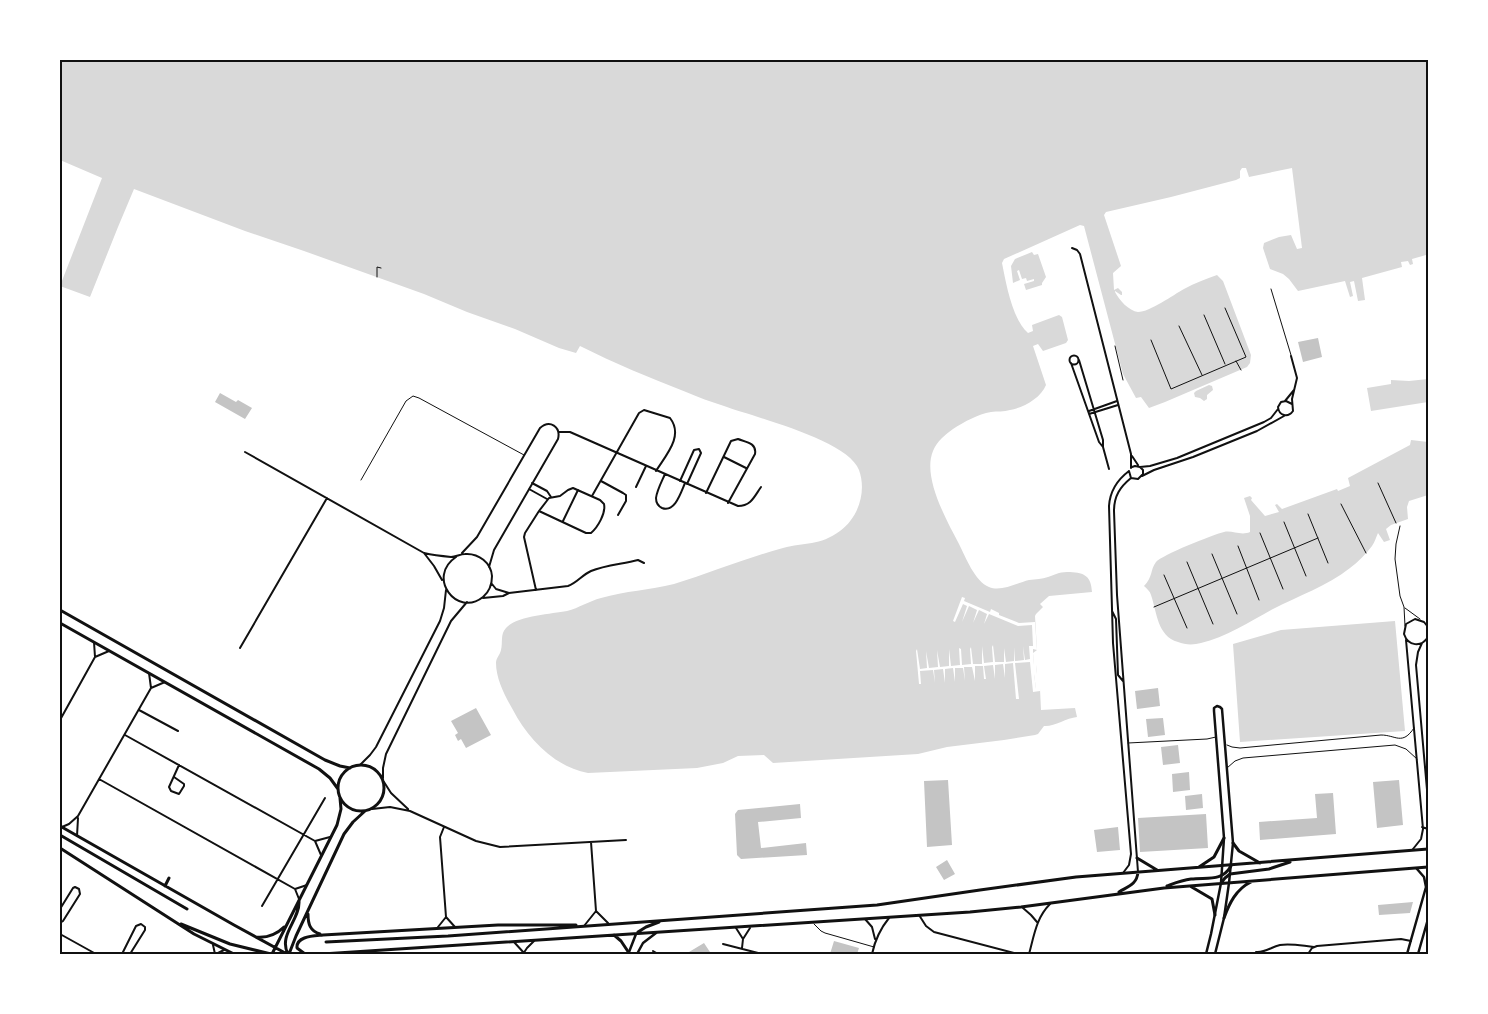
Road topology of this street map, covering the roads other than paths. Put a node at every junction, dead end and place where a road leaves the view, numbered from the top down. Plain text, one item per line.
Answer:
1 (1072, 248) dead end
2 (1271, 289) dead end
3 (1291, 356) joint
4 (1079, 360) junction
5 (1071, 363) junction
6 (1294, 390) junction
7 (1285, 401) junction
8 (1118, 403) junction
9 (1292, 404) junction
10 (1278, 409) junction
11 (1094, 411) junction
12 (1088, 413) junction
13 (1284, 416) junction
14 (559, 432) junction
15 (1103, 447) junction
16 (245, 452) dead end
17 (616, 453) junction
18 (1131, 454) junction
19 (524, 455) junction
20 (724, 457) junction
21 (646, 466) junction
22 (1139, 467) junction
23 (747, 469) junction
24 (1109, 469) dead end
25 (1130, 470) junction
26 (656, 471) junction
27 (664, 474) junction
28 (1142, 476) junction
29 (1131, 478) junction
30 (360, 480) dead end
31 (601, 481) junction
32 (680, 481) junction
33 (532, 483) junction
34 (686, 484) junction
35 (760, 486) dead end
36 (636, 487) dead end
37 (529, 489) junction
38 (578, 490) junction
39 (706, 493) junction
40 (592, 496) junction
41 (551, 497) junction
42 (327, 498) junction
43 (547, 499) junction
44 (728, 502) junction
45 (539, 511) junction
46 (618, 515) dead end
47 (562, 522) junction
48 (1400, 526) dead end
49 (424, 553) junction
50 (460, 555) junction
51 (456, 557) junction
52 (644, 563) dead end
53 (489, 567) junction
54 (444, 582) junction
55 (491, 583) junction
56 (446, 590) junction
57 (499, 590) junction
58 (537, 591) junction
59 (509, 593) junction
60 (498, 596) junction
61 (481, 598) junction
62 (467, 602) junction
63 (1404, 608) junction
64 (60, 610) edge
65 (1112, 611) junction
66 (1421, 620) junction
67 (60, 622) edge
68 (1427, 625) edge
69 (1405, 627) junction
70 (1428, 638) edge
71 (1406, 640) junction
72 (94, 642) junction
73 (1423, 642) junction
74 (240, 648) dead end
75 (110, 651) junction
76 (96, 657) junction
77 (149, 673) junction
78 (1124, 681) junction
79 (165, 682) junction
80 (151, 688) junction
81 (139, 710) junction
82 (60, 720) edge
83 (1414, 728) junction
84 (178, 731) dead end
85 (125, 735) junction
86 (1216, 736) junction
87 (1128, 742) junction
88 (1225, 743) junction
89 (1417, 759) junction
90 (179, 765) junction
91 (360, 765) junction
92 (350, 768) junction
93 (1227, 769) junction
94 (174, 777) junction
95 (99, 779) junction
96 (383, 780) junction
97 (1427, 787) edge
98 (338, 789) junction
99 (325, 798) dead end
100 (340, 798) junction
101 (1428, 802) edge
102 (372, 809) junction
103 (410, 810) junction
104 (365, 811) junction
105 (78, 816) junction
106 (61, 826) edge
107 (444, 826) junction
108 (1422, 827) junction
109 (1428, 829) edge
110 (302, 834) junction
111 (60, 835) edge
112 (77, 836) junction
113 (332, 836) junction
114 (1224, 838) junction
115 (626, 840) dead end
116 (315, 841) junction
117 (591, 842) junction
118 (1233, 843) junction
119 (1428, 849) edge
120 (61, 851) edge
121 (1410, 851) junction
122 (321, 857) junction
123 (1137, 858) junction
124 (1293, 861) junction
125 (1260, 864) junction
126 (1222, 866) junction
127 (1231, 866) junction
128 (1428, 867) edge
129 (1197, 868) junction
130 (1415, 868) junction
131 (1158, 870) junction
132 (1138, 872) junction
133 (1123, 873) junction
134 (1230, 874) junction
135 (1221, 876) junction
136 (169, 878) dead end
137 (277, 879) junction
138 (1255, 881) junction
139 (1221, 883) junction
140 (1229, 883) junction
141 (308, 884) junction
142 (1189, 885) junction
143 (165, 886) junction
144 (1164, 888) junction
145 (295, 889) junction
146 (1116, 893) junction
147 (299, 901) junction
148 (1051, 903) junction
149 (262, 906) dead end
150 (1021, 907) junction
151 (187, 908) dead end
152 (60, 909) edge
153 (308, 911) junction
154 (596, 911) junction
155 (919, 915) junction
156 (1215, 915) junction
157 (891, 916) junction
158 (446, 917) junction
159 (863, 918) junction
160 (1224, 918) junction
161 (1428, 919) edge
162 (667, 920) junction
163 (174, 921) junction
164 (812, 922) junction
165 (60, 923) edge
166 (1037, 923) junction
167 (609, 924) junction
168 (286, 925) junction
169 (584, 926) junction
170 (751, 926) junction
171 (456, 927) junction
172 (734, 927) junction
173 (436, 929) junction
174 (660, 931) junction
175 (636, 933) junction
176 (60, 934) edge
177 (613, 934) junction
178 (323, 935) junction
179 (254, 936) junction
180 (536, 939) junction
181 (743, 939) junction
182 (875, 940) junction
183 (512, 941) junction
184 (1411, 941) junction
185 (326, 942) dead end
186 (723, 944) dead end
187 (213, 945) junction
188 (874, 947) junction
189 (1314, 947) junction
190 (275, 948) junction
191 (742, 949) junction
192 (224, 950) junction
193 (653, 950) dead end
194 (1268, 950) junction
195 (1256, 952) dead end
196 (351, 953) edge
197 (524, 953) edge
198 (629, 953) edge
199 (96, 954) edge
200 (122, 954) edge
201 (130, 954) edge
202 (216, 954) edge
203 (234, 954) edge
204 (271, 954) edge
205 (276, 954) edge
206 (288, 954) edge
207 (305, 954) edge
208 (322, 954) edge
209 (637, 954) edge
210 (658, 954) edge
211 (762, 954) edge
212 (872, 954) edge
213 (1018, 954) edge
214 (1030, 954) edge
215 (1206, 954) edge
216 (1215, 954) edge
217 (1266, 954) edge
218 (1308, 954) edge
219 (1407, 954) edge
220 (1418, 954) edge

1 - 8 street
2 - 3 lane
3 - 6 street
4 - 5 street
4 - 5 street
4 - 11 street
5 - 12 street
6 - 7 street
6 - 9 street
7 - 9 street
7 - 10 street
8 - 11 street
8 - 18 street
9 - 13 street
10 - 13 street
10 - 22 street
11 - 12 street
11 - 15 street
12 - 15 street
13 - 28 street
14 - 17 street
14 - 19 street
14 - 33 street
15 - 24 street
16 - 42 street
17 - 21 street
17 - 26 street
17 - 31 street
18 - 22 street
18 - 25 street
19 - 30 lane
19 - 50 street
20 - 23 street
20 - 23 street
20 - 39 street
21 - 26 street
21 - 36 street
22 - 25 street
22 - 28 street
23 - 44 street
25 - 29 street
25 - 65 street
26 - 27 street
27 - 32 street
27 - 34 street
28 - 29 street
29 - 78 street
31 - 40 street
31 - 46 street
32 - 34 street
32 - 34 street
33 - 37 street
33 - 41 street
34 - 39 street
35 - 44 street
37 - 43 street
37 - 53 street
38 - 40 street
38 - 41 street
38 - 47 street
39 - 44 street
40 - 47 street
41 - 43 street
42 - 49 street
42 - 74 street
43 - 45 street
45 - 47 street
45 - 58 street
48 - 63 lane
49 - 51 street
49 - 54 street
50 - 51 street
50 - 53 street
51 - 54 street
52 - 58 street
53 - 55 street
54 - 56 street
55 - 57 street
55 - 61 street
56 - 62 street
56 - 91 street
57 - 59 street
57 - 60 street
58 - 59 street
59 - 60 street
60 - 61 street
61 - 62 street
62 - 96 street
63 - 66 lane
63 - 69 lane
64 - 92 main road
65 - 78 street
65 - 133 street
66 - 68 street
66 - 69 street
67 - 72 main road
69 - 71 street
70 - 73 street
71 - 73 street
71 - 83 street
72 - 75 main road
72 - 76 street
73 - 97 street
75 - 76 street
75 - 77 main road
76 - 82 street
77 - 79 main road
77 - 80 street
78 - 87 street
79 - 80 street
79 - 98 main road
80 - 81 street
81 - 84 street
81 - 85 street
83 - 88 lane
83 - 89 street
85 - 90 street
85 - 95 street
86 - 87 lane
86 - 88 street
86 - 114 street
87 - 123 street
88 - 93 street
89 - 93 lane
89 - 108 street
90 - 94 street
90 - 110 street
91 - 92 main road
91 - 96 main road
92 - 98 main road
93 - 118 street
94 - 94 street
95 - 105 street
95 - 137 street
96 - 102 main road
96 - 103 street
97 - 101 street
98 - 100 main road
99 - 110 street
100 - 104 main road
100 - 113 main road
102 - 103 street
102 - 104 main road
103 - 107 street
104 - 153 main road
105 - 106 street
105 - 112 street
106 - 112 main road
107 - 117 street
107 - 158 street
108 - 109 street
108 - 121 street
110 - 116 street
110 - 137 street
111 - 151 main road
112 - 143 main road
113 - 116 street
113 - 122 main road
114 - 126 street
114 - 129 main road
115 - 117 street
116 - 122 street
117 - 154 street
118 - 125 main road
118 - 127 street
119 - 121 main road
120 - 163 main road
121 - 124 main road
122 - 141 main road
123 - 131 main road
123 - 132 street
124 - 125 main road
124 - 134 main road
125 - 127 main road
126 - 127 main road
126 - 129 main road
126 - 135 street
127 - 134 street
127 - 135 main road
128 - 130 main road
129 - 131 main road
130 - 138 main road
130 - 184 street
131 - 132 main road
132 - 133 main road
132 - 146 main road
133 - 162 main road
134 - 139 main road
134 - 140 street
135 - 139 street
135 - 144 main road
136 - 143 main road
137 - 145 street
137 - 149 street
138 - 140 main road
138 - 160 main road
139 - 140 main road
139 - 142 main road
139 - 156 street
140 - 160 street
141 - 145 street
141 - 147 main road
142 - 144 main road
142 - 156 main road
143 - 179 main road
144 - 146 main road
145 - 147 street
146 - 148 main road
147 - 168 main road
147 - 206 main road
148 - 150 main road
148 - 166 street
150 - 155 main road
150 - 166 street
152 - 165 street
153 - 178 main road
153 - 206 main road
154 - 167 street
154 - 169 street
155 - 157 main road
155 - 213 street
156 - 215 street
157 - 159 main road
157 - 182 street
158 - 171 street
158 - 173 street
159 - 164 main road
159 - 182 street
160 - 216 street
161 - 220 street
162 - 167 main road
162 - 175 main road
163 - 187 main road
163 - 204 main road
164 - 170 main road
164 - 188 lane
166 - 214 street
167 - 169 main road
168 - 179 main road
168 - 190 main road
169 - 171 main road
169 - 185 main road
170 - 172 main road
170 - 181 street
171 - 173 main road
172 - 174 main road
172 - 181 street
173 - 178 main road
174 - 175 main road
174 - 209 street
175 - 177 main road
175 - 198 street
176 - 199 street
177 - 180 main road
177 - 198 main road
178 - 207 main road
179 - 190 main road
180 - 183 main road
180 - 197 street
181 - 191 street
182 - 188 street
183 - 196 main road
183 - 197 street
184 - 189 street
184 - 219 street
186 - 191 street
187 - 192 main road
187 - 202 street
188 - 212 street
189 - 194 street
189 - 218 street
190 - 204 main road
190 - 205 main road
190 - 206 main road
191 - 211 street
192 - 202 street
192 - 203 main road
193 - 210 street
194 - 195 street
194 - 217 street
196 - 208 main road
200 - 201 street

